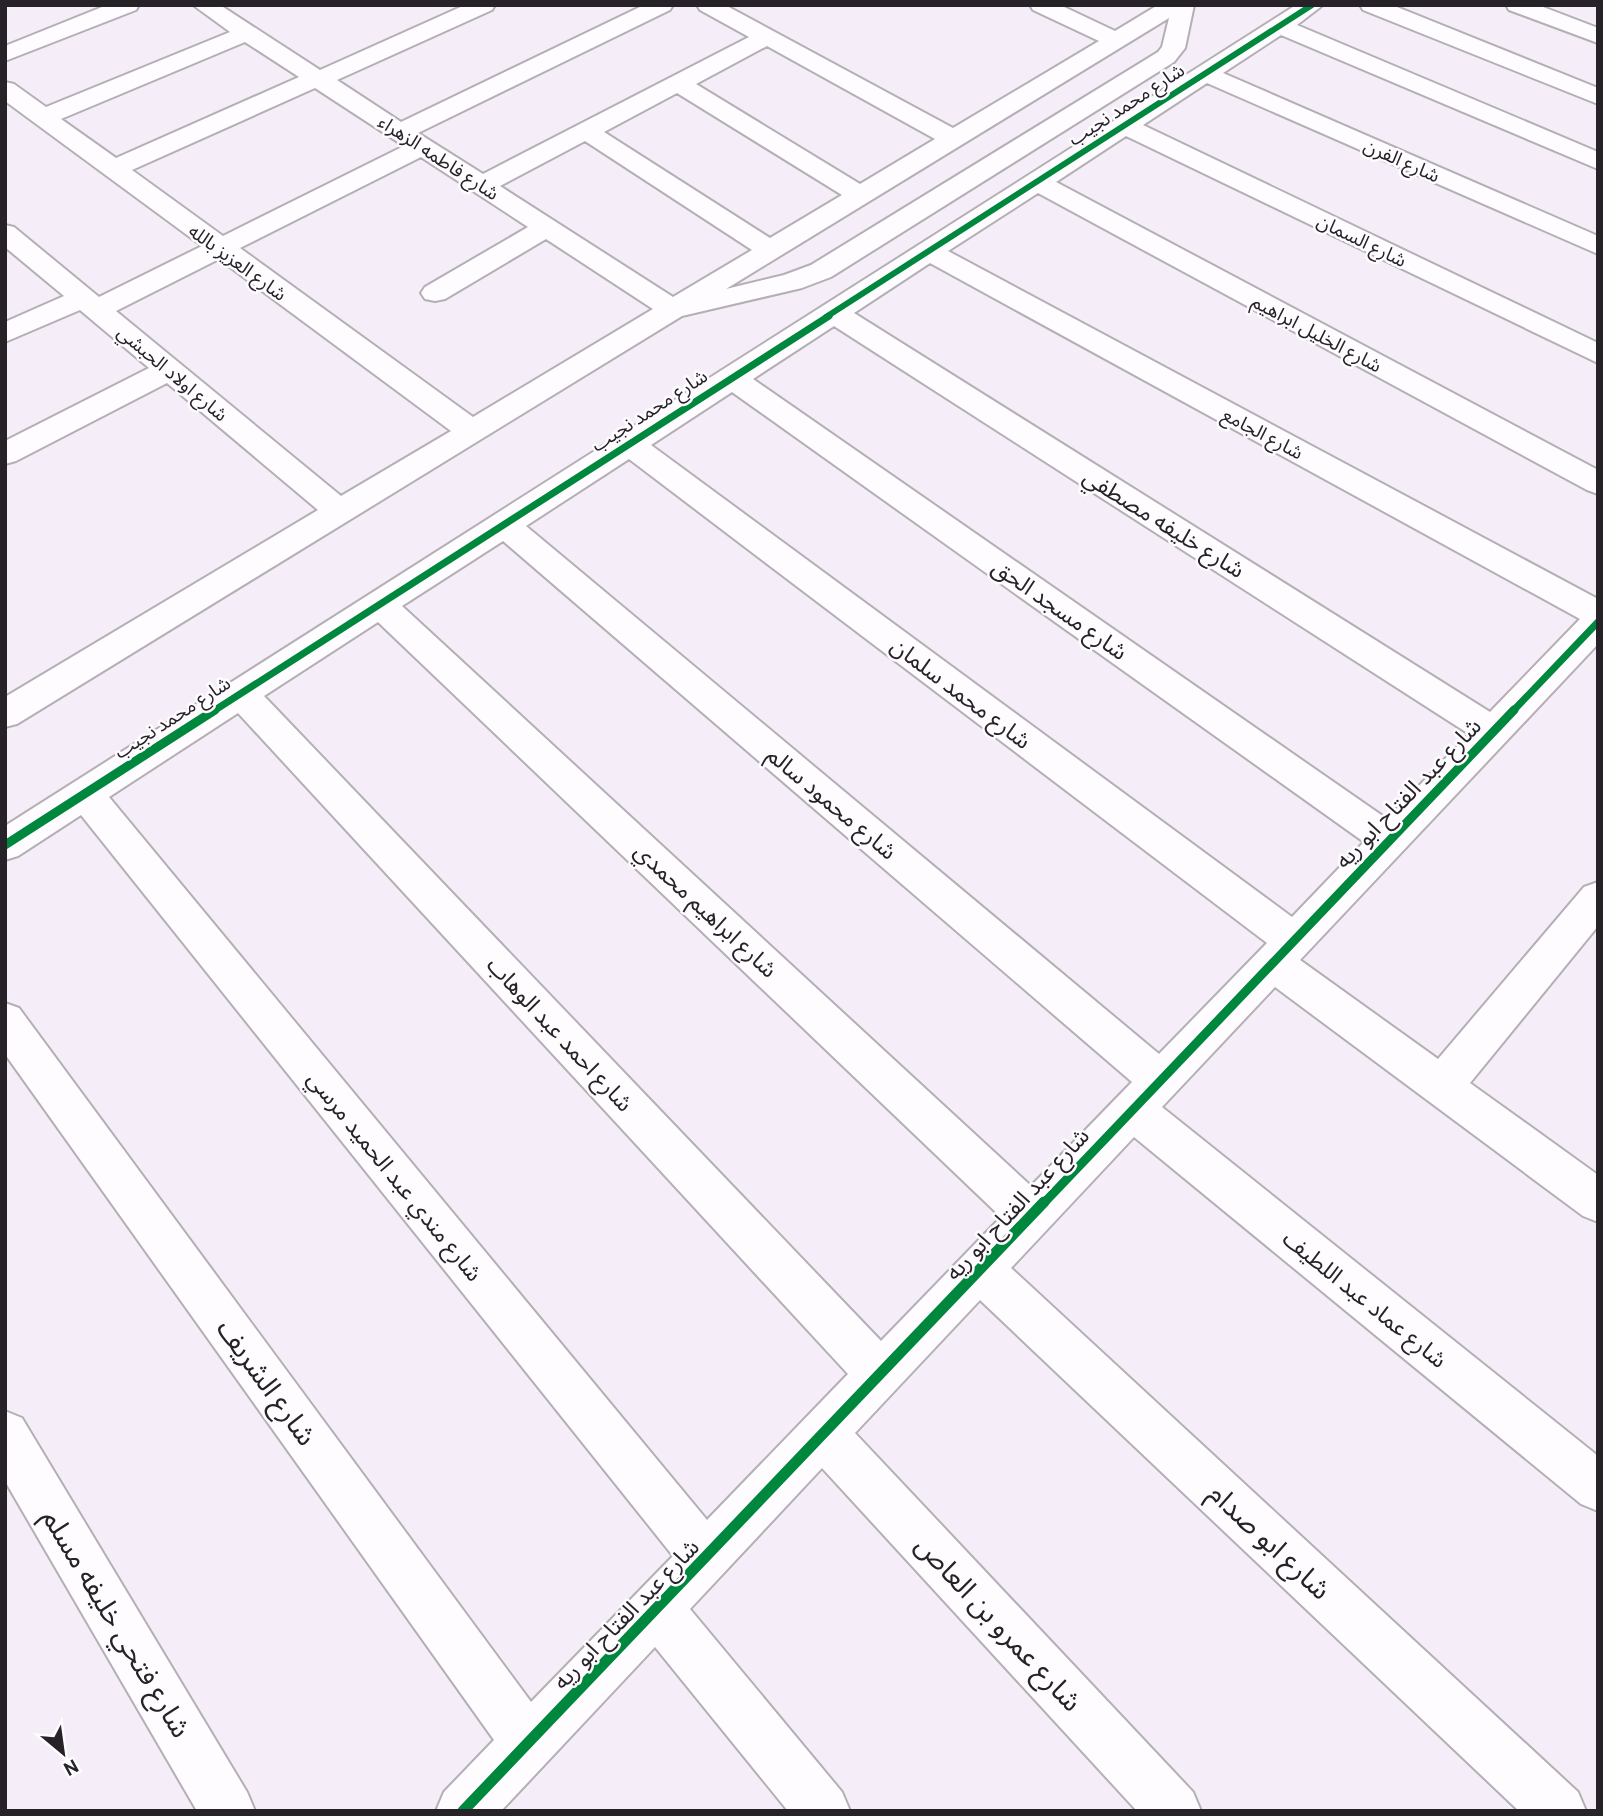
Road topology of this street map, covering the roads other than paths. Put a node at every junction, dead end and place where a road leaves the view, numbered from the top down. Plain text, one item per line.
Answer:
1 (128, 5) edge
2 (204, 5) edge
3 (484, 5) edge
4 (662, 5) edge
5 (708, 5) edge
6 (1041, 5) edge
7 (1174, 5) edge
8 (1183, 5) edge
9 (1312, 5) edge
10 (1371, 5) edge
11 (1517, 5) edge
12 (1280, 26) junction
13 (247, 33) junction
14 (1598, 36) edge
15 (767, 37) junction
16 (1116, 40) junction
17 (5, 54) edge
18 (1206, 74) junction
19 (318, 79) junction
20 (678, 83) junction
21 (5, 89) edge
22 (1598, 97) edge
23 (44, 117) junction
24 (1126, 125) junction
25 (586, 131) junction
26 (400, 132) junction
27 (952, 138) junction
28 (423, 146) junction
29 (1598, 161) edge
30 (113, 169) junction
31 (1037, 183) junction
32 (482, 185) junction
33 (859, 194) junction
34 (547, 227) junction
35 (5, 233) edge
36 (1598, 246) edge
37 (219, 248) junction
38 (769, 249) junction
39 (929, 252) junction
40 (435, 293) dead end
41 (90, 303) junction
42 (673, 309) junction
43 (834, 313) junction
44 (5, 333) edge
45 (1598, 354) edge
46 (169, 370) junction
47 (732, 378) junction
48 (473, 432) junction
49 (629, 444) junction
50 (5, 454) edge
51 (1598, 483) edge
52 (340, 512) junction
53 (504, 524) junction
54 (380, 605) junction
55 (1598, 614) edge
56 (1598, 622) edge
57 (241, 694) junction
58 (5, 714) edge
59 (1494, 732) junction
60 (85, 794) junction
61 (1389, 840) junction
62 (6, 842) edge
63 (1598, 898) edge
64 (1284, 952) junction
65 (5, 1021) edge
66 (1442, 1085) junction
67 (1147, 1095) junction
68 (1598, 1201) edge
69 (1031, 1216) junction
70 (981, 1270) junction
71 (880, 1374) junction
72 (823, 1434) junction
73 (5, 1435) edge
74 (1598, 1487) edge
75 (706, 1558) junction
76 (656, 1608) junction
77 (528, 1744) junction
78 (228, 1811) edge
79 (463, 1811) edge
80 (823, 1811) edge
81 (1174, 1811) edge
82 (1559, 1811) edge

1 - 17 street
2 - 13 street, شارع فاطمه الزهراء
3 - 19 street
4 - 26 street
5 - 15 street
6 - 16 street
7 - 16 street
8 - 42 street
9 - 12 street, شارع محمد نجيب
10 - 22 street
11 - 14 street
12 - 18 street, شارع محمد نجيب
12 - 29 street
13 - 19 street, شارع فاطمه الزهراء
13 - 23 street
15 - 20 street
15 - 27 street
16 - 27 street
18 - 24 street, شارع محمد نجيب
18 - 36 street, شارع الفرن
19 - 26 street, شارع فاطمه الزهراء
19 - 30 street
20 - 25 street
20 - 33 street
21 - 23 street, شارع العزيز بالله
23 - 30 street, شارع العزيز بالله
24 - 31 street, شارع محمد نجيب
24 - 45 street, شارع السمان
25 - 32 street
25 - 38 street
26 - 28 street, شارع فاطمه الزهراء
27 - 33 street
28 - 32 street, شارع فاطمه الزهراء
28 - 37 street
30 - 37 street, شارع العزيز بالله
31 - 39 street, شارع محمد نجيب
31 - 51 street, شارع الخليل ابراهيم
32 - 34 street, شارع فاطمه الزهراء
33 - 38 street
34 - 40 street
34 - 42 street, شارع فاطمه الزهراء
35 - 41 street, شارع اولاد الحبشي
37 - 41 street
37 - 48 street, شارع العزيز بالله
38 - 42 street
39 - 43 street, شارع محمد نجيب
39 - 55 street, شارع الجامع
41 - 44 street
41 - 46 street, شارع اولاد الحبشي
42 - 48 street
43 - 47 street, شارع محمد نجيب
43 - 59 street, شارع خليفه مصطفي
46 - 50 street
46 - 52 street, شارع اولاد الحبشي
47 - 49 street, شارع محمد نجيب
47 - 61 street, شارع مسجد الحق
48 - 52 street
49 - 53 street, شارع محمد نجيب
49 - 64 street, شارع محمد سلمان
52 - 58 street
53 - 54 street, شارع محمد نجيب
53 - 67 street, شارع محمود سالم
54 - 57 street, شارع محمد نجيب
54 - 69 street, شارع ابراهيم محمدي
56 - 59 street, شارع عبد الفتاح ابو ريه
57 - 60 street, شارع محمد نجيب
57 - 71 street, شارع احمد عبد الوهاب
59 - 61 street, شارع عبد الفتاح ابو ريه
60 - 62 street, شارع محمد نجيب
60 - 75 street, شارع مندي عبد الحميد مرسي
61 - 64 street, شارع عبد الفتاح ابو ريه
63 - 66 street
64 - 66 street, شارع محمد سلمان
64 - 67 street, شارع عبد الفتاح ابو ريه
65 - 77 street, شارع الشريف
66 - 68 street, شارع محمد سلمان
67 - 69 street, شارع عبد الفتاح ابو ريه
67 - 74 street, شارع عماد عبد اللطيف
69 - 70 street, شارع عبد الفتاح ابو ريه
70 - 71 street, شارع عبد الفتاح ابو ريه
70 - 82 street, شارع ابو صدام
71 - 72 street, شارع عبد الفتاح ابو ريه
72 - 75 street, شارع عبد الفتاح ابو ريه
72 - 81 street, شارع عمرو بن العاص
73 - 78 street, شارع فتحي خليفه مسلم
75 - 76 street, شارع عبد الفتاح ابو ريه
76 - 77 street, شارع عبد الفتاح ابو ريه
76 - 80 street
77 - 79 street, شارع عبد الفتاح ابو ريه

